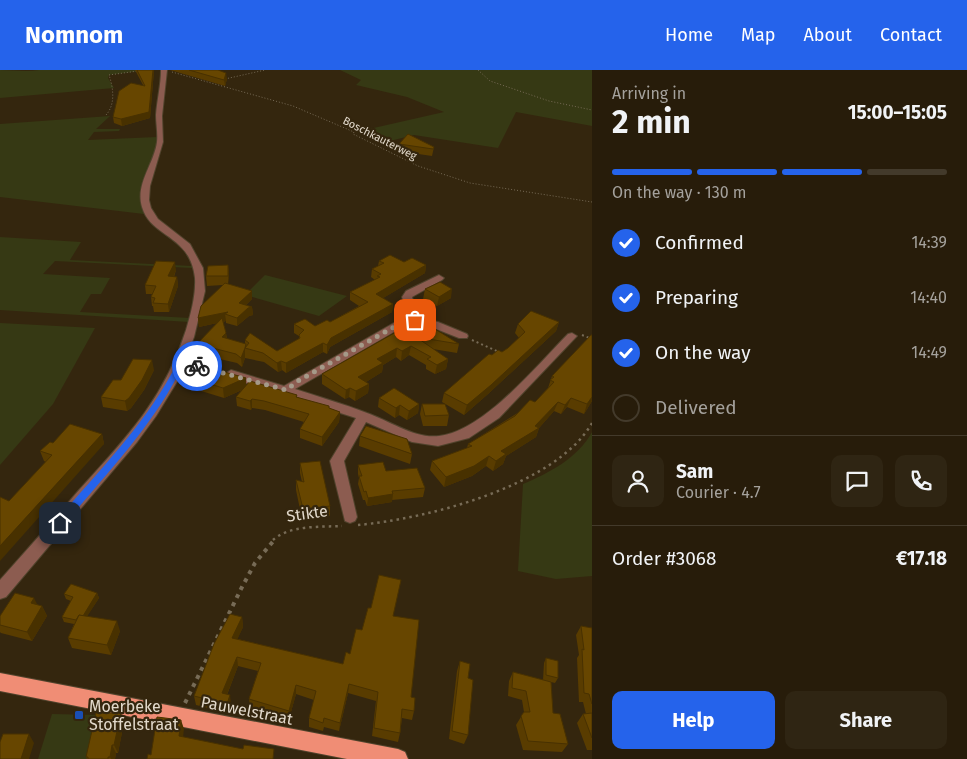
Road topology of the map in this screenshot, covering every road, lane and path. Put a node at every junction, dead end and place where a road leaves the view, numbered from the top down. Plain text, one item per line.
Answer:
1 (165, 70) edge
2 (265, 70) edge
3 (478, 70) edge
4 (141, 71) edge
5 (222, 80) edge
6 (216, 81) edge
7 (209, 83) junction
8 (592, 110) edge
9 (106, 115) dead end
10 (592, 202) edge
11 (439, 278) dead end
12 (415, 320) junction
13 (463, 336) joint
14 (572, 336) dead end
15 (504, 355) edge
16 (216, 370) edge
17 (286, 390) junction
18 (363, 416) junction
19 (592, 423) edge
20 (350, 517) dead end
21 (0, 592) edge
22 (0, 682) edge
23 (178, 717) junction
24 (398, 759) edge

1 - 7 path, Boschkauterweg
1 - 21 street
2 - 5 path
3 - 8 path
4 - 9 path
6 - 7 path
7 - 10 path, Boschkauterweg
11 - 12 street
12 - 13 street
12 - 17 street
13 - 15 path
14 - 18 street
16 - 17 street
17 - 18 street
18 - 20 street, Stikte
19 - 23 path, Stikte
22 - 23 main road, Pauwelstraat
23 - 24 main road, Pauwelstraat

